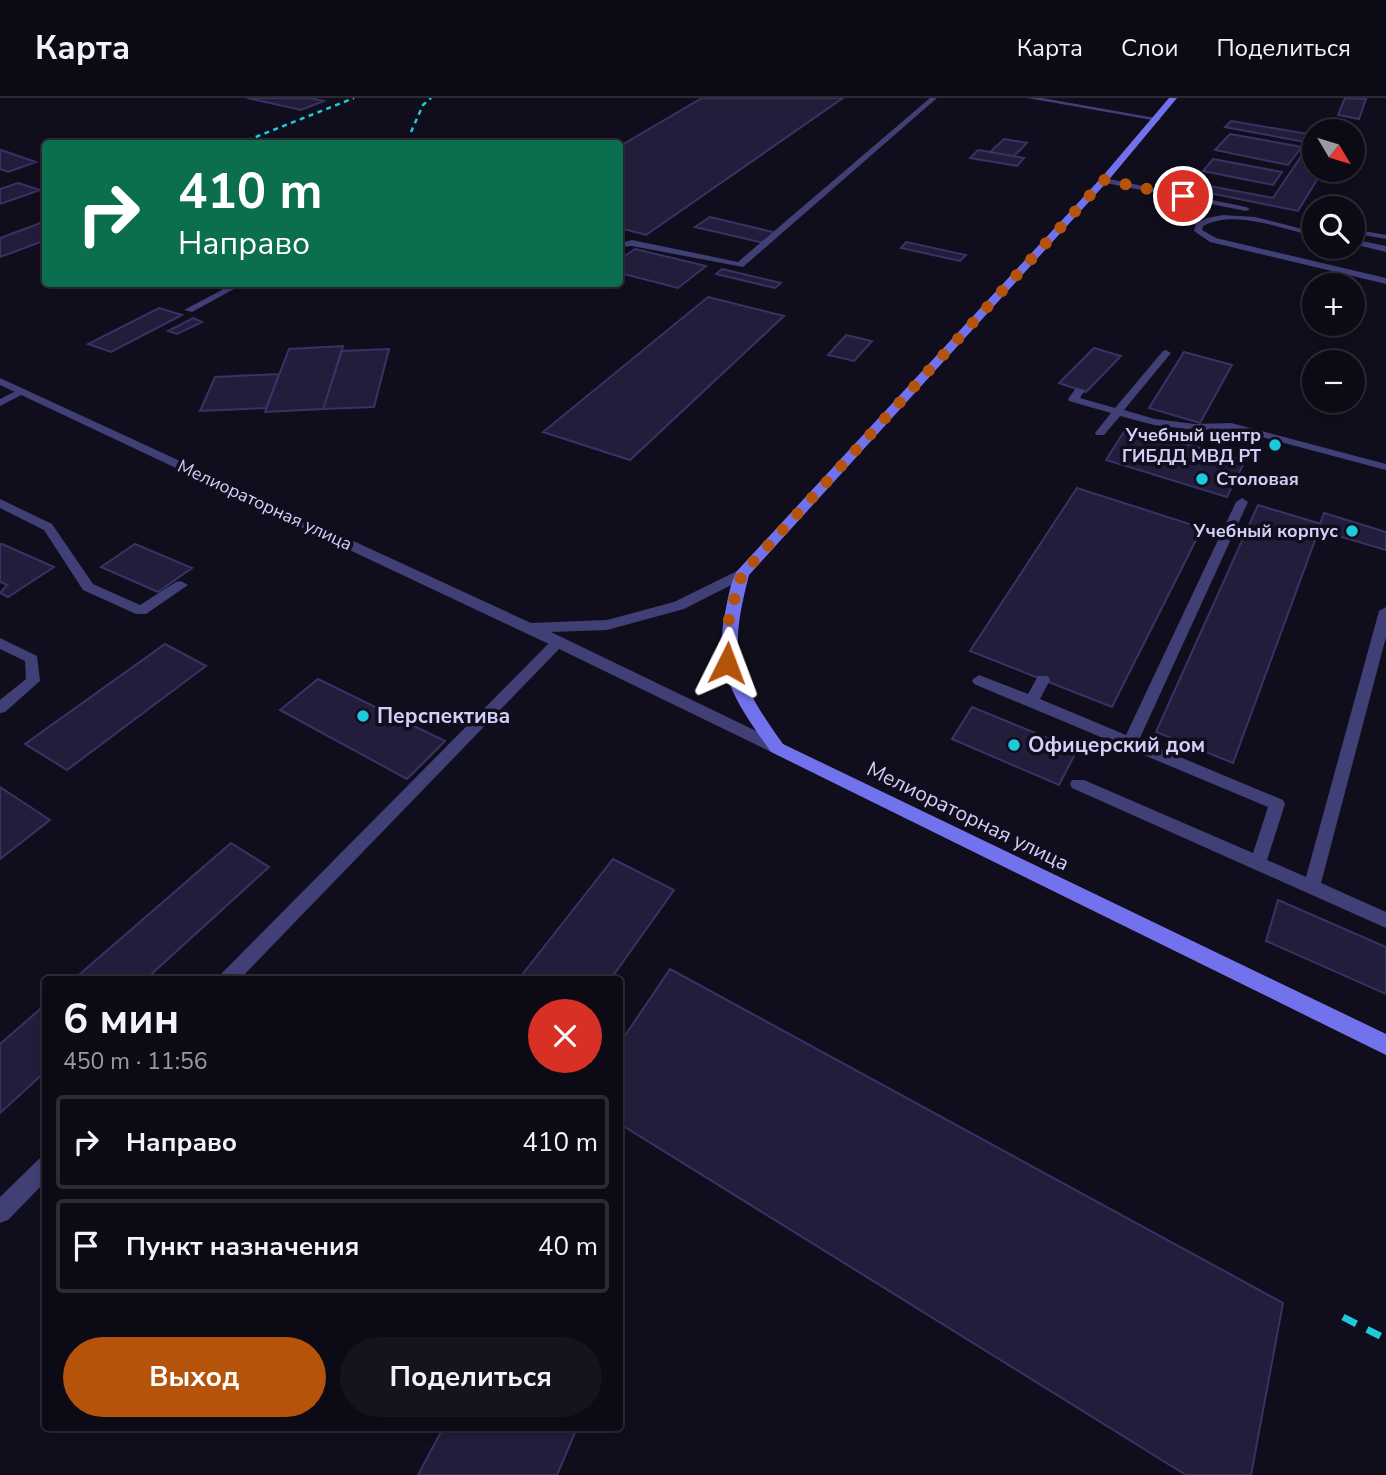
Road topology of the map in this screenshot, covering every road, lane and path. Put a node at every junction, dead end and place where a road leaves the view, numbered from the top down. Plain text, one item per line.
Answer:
1 (934, 98) edge
2 (1030, 98) edge
3 (1173, 98) edge
4 (1158, 119) junction
5 (1104, 180) junction
6 (1301, 220) dead end
7 (1302, 231) edge
8 (1365, 233) edge
9 (1386, 237) edge
10 (623, 244) edge
11 (1365, 245) edge
12 (1386, 249) edge
13 (1386, 281) edge
14 (233, 287) edge
15 (189, 310) dead end
16 (1166, 353) dead end
17 (0, 381) edge
18 (1080, 390) dead end
19 (22, 392) junction
20 (0, 403) edge
21 (1119, 413) junction
22 (1100, 433) dead end
23 (1386, 467) edge
24 (1242, 502) dead end
25 (0, 503) edge
26 (742, 574) junction
27 (181, 585) dead end
28 (1386, 611) edge
29 (529, 628) junction
30 (558, 642) junction
31 (0, 643) edge
32 (1378, 668) edge
33 (979, 680) dead end
34 (1044, 680) dead end
35 (1031, 702) junction
36 (0, 708) edge
37 (1130, 743) junction
38 (777, 748) junction
39 (1078, 784) dead end
40 (1258, 863) junction
41 (1312, 887) junction
42 (1386, 920) edge
43 (232, 976) edge
44 (1386, 1045) edge
45 (42, 1170) edge
46 (0, 1212) edge

1 - 10 lane
2 - 4 lane
3 - 4 street
4 - 5 street
5 - 6 lane
5 - 26 street
7 - 13 lane
8 - 9 lane
11 - 12 lane
14 - 15 lane
16 - 21 lane
17 - 19 street, Мелиораторная улица
18 - 21 lane
19 - 20 lane
19 - 29 street, Мелиораторная улица
21 - 22 lane
21 - 23 lane
24 - 37 lane
25 - 27 lane
26 - 29 street, Мелиораторная улица
26 - 38 street
28 - 32 lane
29 - 30 street, Мелиораторная улица
30 - 38 street, Мелиораторная улица
30 - 43 lane
31 - 36 lane
32 - 41 lane
33 - 35 lane
34 - 35 lane
35 - 37 lane
37 - 40 lane
38 - 44 street, Мелиораторная улица
39 - 40 lane
40 - 41 lane
41 - 42 lane
45 - 46 lane

